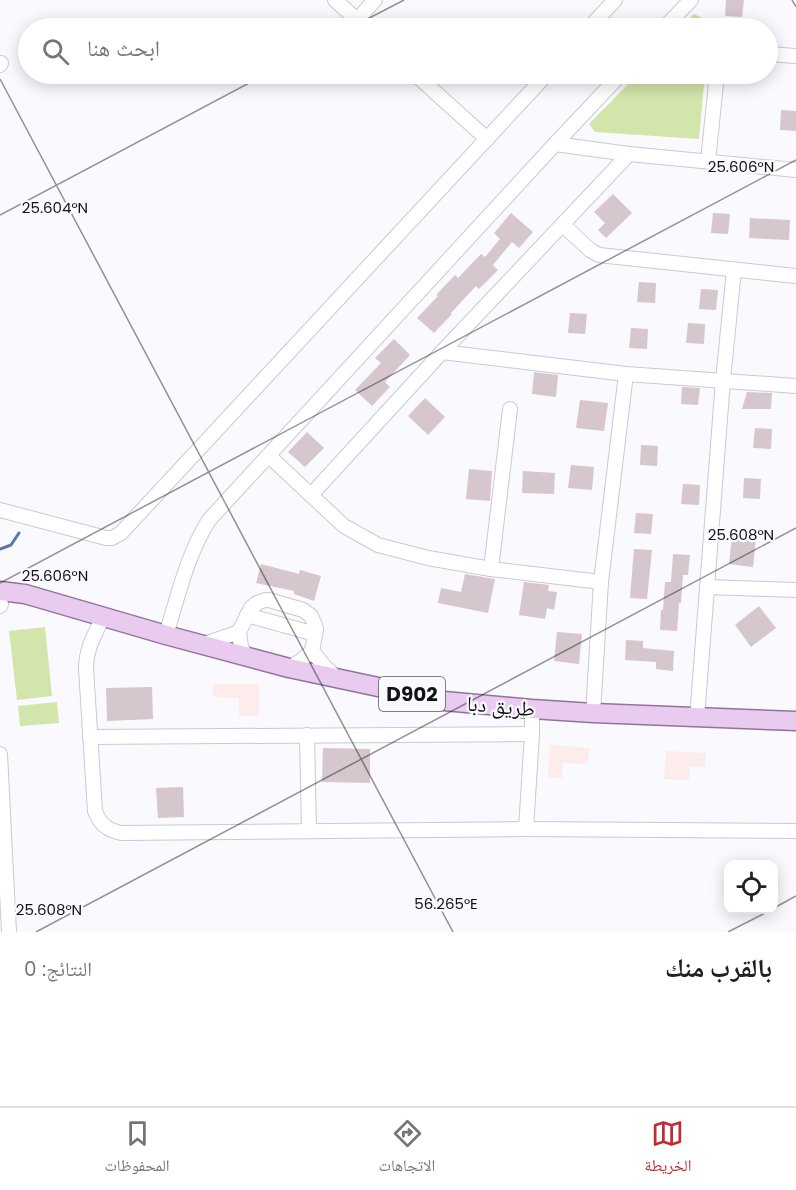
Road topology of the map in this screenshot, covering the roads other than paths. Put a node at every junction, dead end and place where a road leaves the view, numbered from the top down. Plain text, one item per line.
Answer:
1 (335, 0) edge
2 (375, 0) edge
3 (615, 0) edge
4 (691, 0) edge
5 (354, 18) edge
6 (364, 18) edge
7 (598, 18) edge
8 (674, 18) edge
9 (778, 55) edge
10 (796, 56) edge
11 (427, 84) edge
12 (538, 84) edge
13 (612, 84) edge
14 (716, 84) edge
15 (487, 139) junction
16 (555, 144) junction
17 (629, 154) junction
18 (708, 161) junction
19 (796, 170) edge
20 (563, 225) junction
21 (734, 270) junction
22 (796, 276) edge
23 (442, 352) junction
24 (626, 374) junction
25 (723, 380) junction
26 (796, 386) edge
27 (510, 409) dead end
28 (268, 456) junction
29 (311, 495) junction
30 (0, 510) edge
31 (491, 569) junction
32 (601, 582) junction
33 (707, 587) junction
34 (796, 590) edge
35 (0, 599) edge
36 (247, 615) junction
37 (103, 617) junction
38 (239, 632) junction
39 (315, 634) junction
40 (166, 635) junction
41 (204, 644) junction
42 (312, 651) junction
43 (246, 656) junction
44 (289, 668) junction
45 (340, 680) junction
46 (532, 709) junction
47 (593, 713) junction
48 (697, 718) junction
49 (796, 721) edge
50 (532, 734) junction
51 (307, 735) junction
52 (90, 737) junction
53 (0, 754) edge
54 (526, 829) junction
55 (309, 831) junction
56 (796, 831) edge
57 (9, 932) edge

1 - 5 street
2 - 6 street
3 - 7 street
4 - 8 street
9 - 10 street
11 - 15 street
12 - 15 street
13 - 16 street
14 - 18 street
15 - 30 street
16 - 17 street
16 - 28 street
17 - 18 street
17 - 20 street
18 - 19 street
20 - 21 street
20 - 23 street
21 - 22 street
21 - 25 street
23 - 24 street
23 - 29 street
24 - 25 street
24 - 32 street
25 - 26 street
25 - 33 street
27 - 31 street
28 - 29 street
28 - 40 street
29 - 31 street
31 - 32 street
32 - 47 street
33 - 34 street
33 - 48 street
35 - 37 main road, طريق دبا / D902
36 - 38 street
36 - 39 street
36 - 39 street
37 - 40 main road, طريق دبا / D902
37 - 52 street
38 - 41 street
38 - 43 street
39 - 42 street
40 - 41 main road, طريق دبا / D902
41 - 43 main road, طريق دبا / D902
42 - 44 street
42 - 45 street
43 - 44 main road, طريق دبا / D902
44 - 45 main road, طريق دبا / D902
45 - 46 main road, طريق دبا / D902
46 - 47 main road, طريق دبا / D902
46 - 50 street
47 - 48 main road, طريق دبا / D902
48 - 49 main road, طريق دبا / D902
50 - 51 street
50 - 54 street
51 - 52 street
51 - 55 street
52 - 55 street
53 - 57 street
54 - 55 street
54 - 56 street

